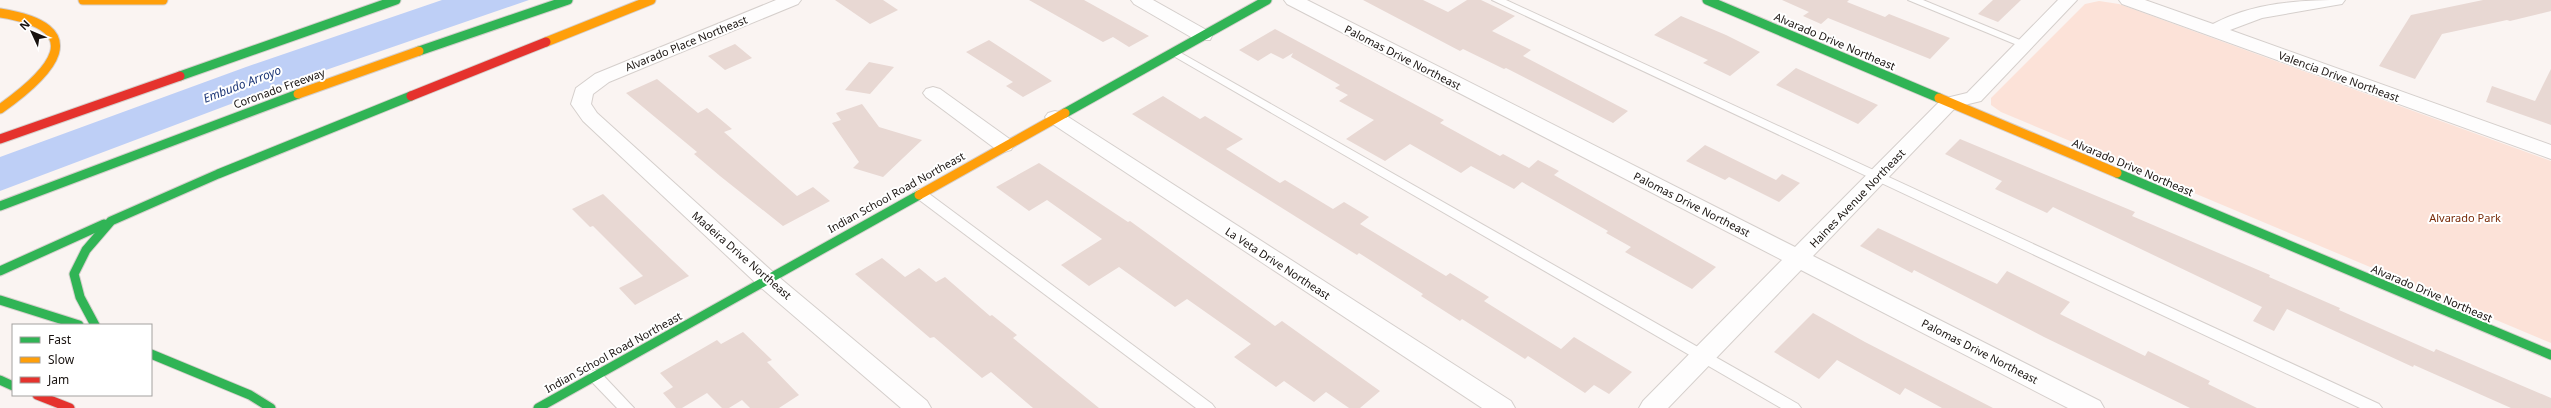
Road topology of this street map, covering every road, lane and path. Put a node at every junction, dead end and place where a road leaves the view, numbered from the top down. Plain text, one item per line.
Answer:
1 (83, 0) edge
2 (163, 0) edge
3 (396, 0) edge
4 (568, 0) edge
5 (651, 0) edge
6 (792, 0) edge
7 (1140, 0) edge
8 (1267, 0) edge
9 (1293, 0) edge
10 (1497, 0) edge
11 (1707, 0) edge
12 (1913, 0) edge
13 (2068, 0) edge
14 (2128, 0) edge
15 (2336, 0) edge
16 (0, 13) edge
17 (2215, 31) junction
18 (1202, 36) junction
19 (2026, 45) junction
20 (1174, 52) junction
21 (583, 92) joint
22 (933, 93) dead end
23 (1949, 103) junction
24 (0, 109) edge
25 (1055, 117) junction
26 (0, 139) edge
27 (1004, 145) junction
28 (2551, 152) edge
29 (1876, 177) junction
30 (919, 193) junction
31 (0, 206) edge
32 (111, 221) junction
33 (1799, 258) junction
34 (0, 271) edge
35 (766, 279) junction
36 (0, 300) edge
37 (76, 324) edge
38 (94, 324) edge
39 (152, 354) edge
40 (2551, 355) edge
41 (1702, 357) junction
42 (595, 376) junction
43 (0, 380) edge
44 (12, 386) edge
45 (40, 396) edge
46 (70, 408) edge
47 (271, 408) edge
48 (538, 408) edge
49 (626, 408) edge
50 (918, 408) edge
51 (1207, 408) edge
52 (1502, 408) edge
53 (1652, 408) edge
54 (1792, 408) edge
55 (2091, 408) edge
56 (2374, 408) edge

1 - 2 main road
3 - 26 main road
4 - 31 main road, Coronado Freeway
5 - 32 main road
6 - 21 street, Alvarado Place Northeast
7 - 18 street
8 - 18 main road, Indian School Road Northeast
9 - 33 street, Palomas Drive Northeast
10 - 29 lane
11 - 23 main road, Alvarado Drive Northeast
12 - 19 lane
13 - 19 street
14 - 17 street, Valencia Drive Northeast
15 - 17 street
16 - 24 main road
17 - 28 street, Valencia Drive Northeast
18 - 20 main road, Indian School Road Northeast
19 - 23 street
20 - 25 main road, Indian School Road Northeast
20 - 41 lane
21 - 35 street, Madeira Drive Northeast
22 - 27 street
23 - 29 street, Haines Avenue Northeast
23 - 40 main road, Alvarado Drive Northeast
25 - 27 main road, Indian School Road Northeast
25 - 52 street, La Veta Drive Northeast
27 - 30 main road, Indian School Road Northeast
29 - 33 street, Haines Avenue Northeast
29 - 56 lane
30 - 35 main road, Indian School Road Northeast
30 - 51 lane
32 - 34 main road
32 - 38 main road
33 - 41 street, Haines Avenue Northeast
33 - 55 street, Palomas Drive Northeast
35 - 42 main road, Indian School Road Northeast
35 - 50 street, Madeira Drive Northeast
36 - 37 main road
39 - 47 main road
41 - 53 street, Haines Avenue Northeast
41 - 54 lane
42 - 48 main road, Indian School Road Northeast
42 - 49 lane
43 - 44 main road
45 - 46 main road

